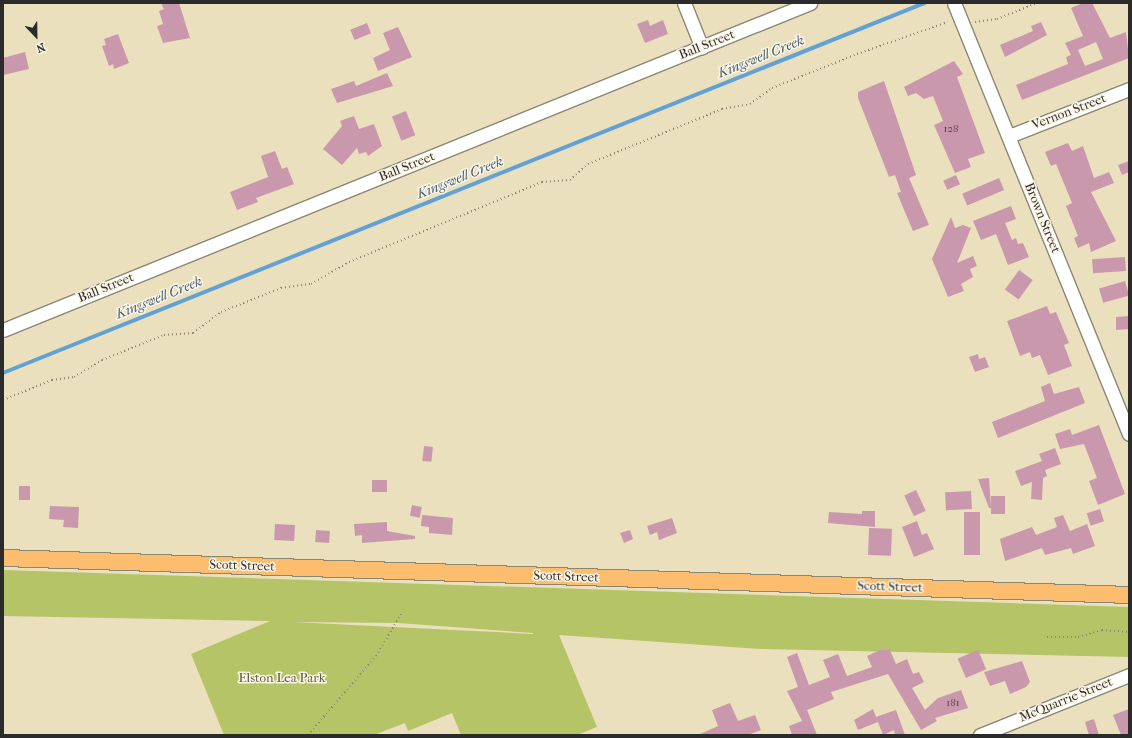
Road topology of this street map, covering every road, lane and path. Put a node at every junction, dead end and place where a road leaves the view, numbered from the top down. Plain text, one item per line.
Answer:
1 (684, 3) edge
2 (810, 3) edge
3 (954, 3) edge
4 (1037, 3) edge
5 (949, 22) dead end
6 (975, 22) dead end
7 (702, 48) junction
8 (1129, 89) edge
9 (1009, 136) junction
10 (3, 330) edge
11 (3, 400) edge
12 (1129, 434) edge
13 (3, 558) edge
14 (1129, 596) edge
15 (401, 614) dead end
16 (1129, 632) edge
17 (1047, 637) dead end
18 (1129, 675) edge
19 (308, 735) edge
20 (980, 735) edge

1 - 7 street
2 - 7 street, Ball Street
3 - 9 street, Brown Street
4 - 6 path
5 - 11 path
7 - 10 street, Ball Street
8 - 9 street, Vernon Street
9 - 12 street, Brown Street
13 - 14 main road, Scott Street
15 - 19 path
16 - 17 path
18 - 20 street, McQuarrie Street

